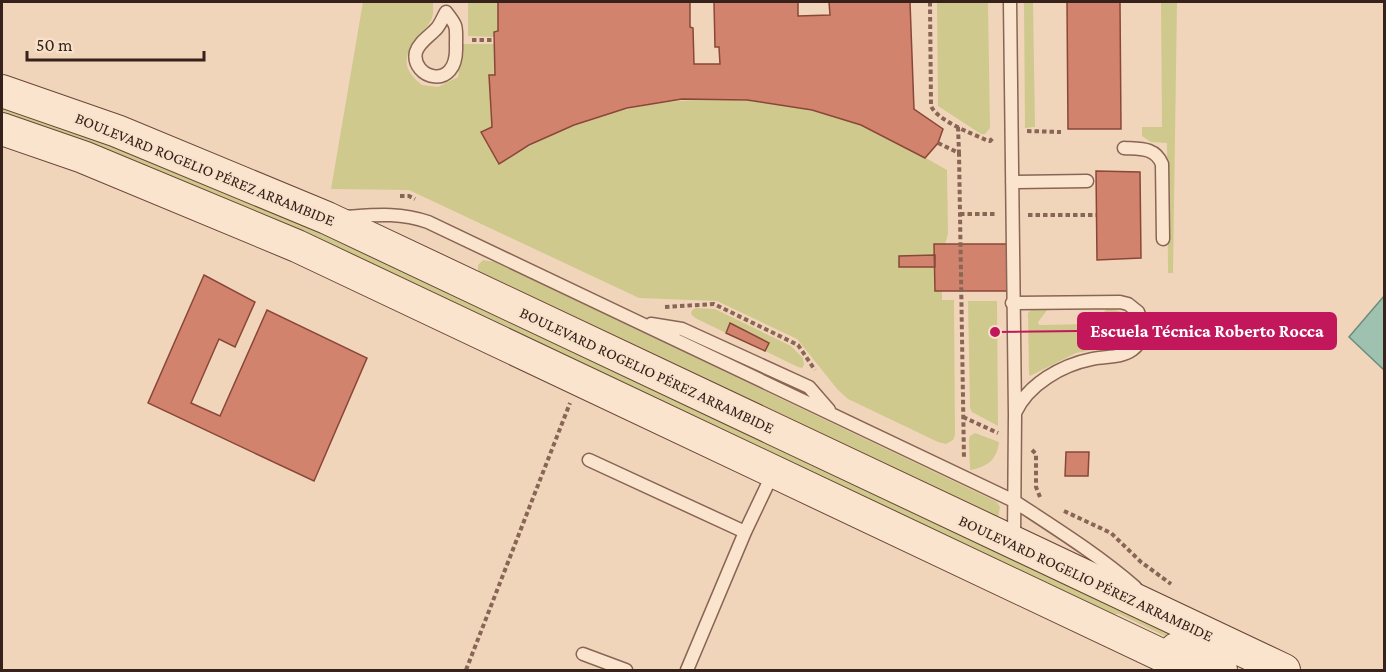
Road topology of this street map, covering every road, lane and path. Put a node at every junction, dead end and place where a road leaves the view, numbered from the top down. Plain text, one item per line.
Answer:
1 (930, 2) edge
2 (1010, 2) edge
3 (446, 7) edge
4 (2, 91) edge
5 (958, 127) junction
6 (2, 129) edge
7 (994, 131) dead end
8 (1023, 131) dead end
9 (1061, 132) dead end
10 (938, 143) dead end
11 (1124, 148) dead end
12 (959, 153) junction
13 (1088, 181) dead end
14 (1012, 182) junction
15 (398, 196) dead end
16 (420, 201) dead end
17 (960, 214) junction
18 (999, 214) dead end
19 (1026, 215) dead end
20 (1096, 215) dead end
21 (327, 218) junction
22 (1163, 239) dead end
23 (1012, 303) junction
24 (661, 307) dead end
25 (821, 378) dead end
26 (579, 380) junction
27 (1015, 414) junction
28 (963, 417) junction
29 (1000, 434) dead end
30 (1026, 448) dead end
31 (954, 458) dead end
32 (590, 460) dead end
33 (773, 472) junction
34 (1014, 501) junction
35 (1045, 501) dead end
36 (1055, 506) dead end
37 (745, 532) junction
38 (1014, 544) junction
39 (1174, 587) dead end
40 (1082, 618) junction
41 (1172, 619) junction
42 (583, 654) dead end
43 (1270, 666) edge
44 (466, 670) edge
45 (626, 670) edge
46 (687, 670) edge
47 (1193, 670) edge
48 (1221, 670) edge

1 - 5 path
2 - 14 lane
3 - 3 lane
4 - 21 main road, BOULEVARD ROGELIO PÉREZ ARRAMBIDE
5 - 7 path
5 - 12 path
6 - 26 main road
8 - 9 path
10 - 12 path
11 - 22 lane
12 - 17 path
13 - 14 lane
14 - 23 lane
15 - 16 path
17 - 18 path
17 - 28 path
19 - 20 path
21 - 34 lane
21 - 38 main road, BOULEVARD ROGELIO PÉREZ ARRAMBIDE
23 - 27 lane
23 - 27 lane
24 - 25 path
26 - 33 main road
26 - 44 path
27 - 34 lane
28 - 29 path
28 - 31 path
30 - 35 path
32 - 37 lane
33 - 37 lane
33 - 40 main road
34 - 38 lane
34 - 41 lane
36 - 39 path
37 - 46 lane
38 - 41 main road, BOULEVARD ROGELIO PÉREZ ARRAMBIDE
40 - 47 main road
40 - 48 main road
41 - 43 main road, BOULEVARD ROGELIO PÉREZ ARRAMBIDE
42 - 45 lane

